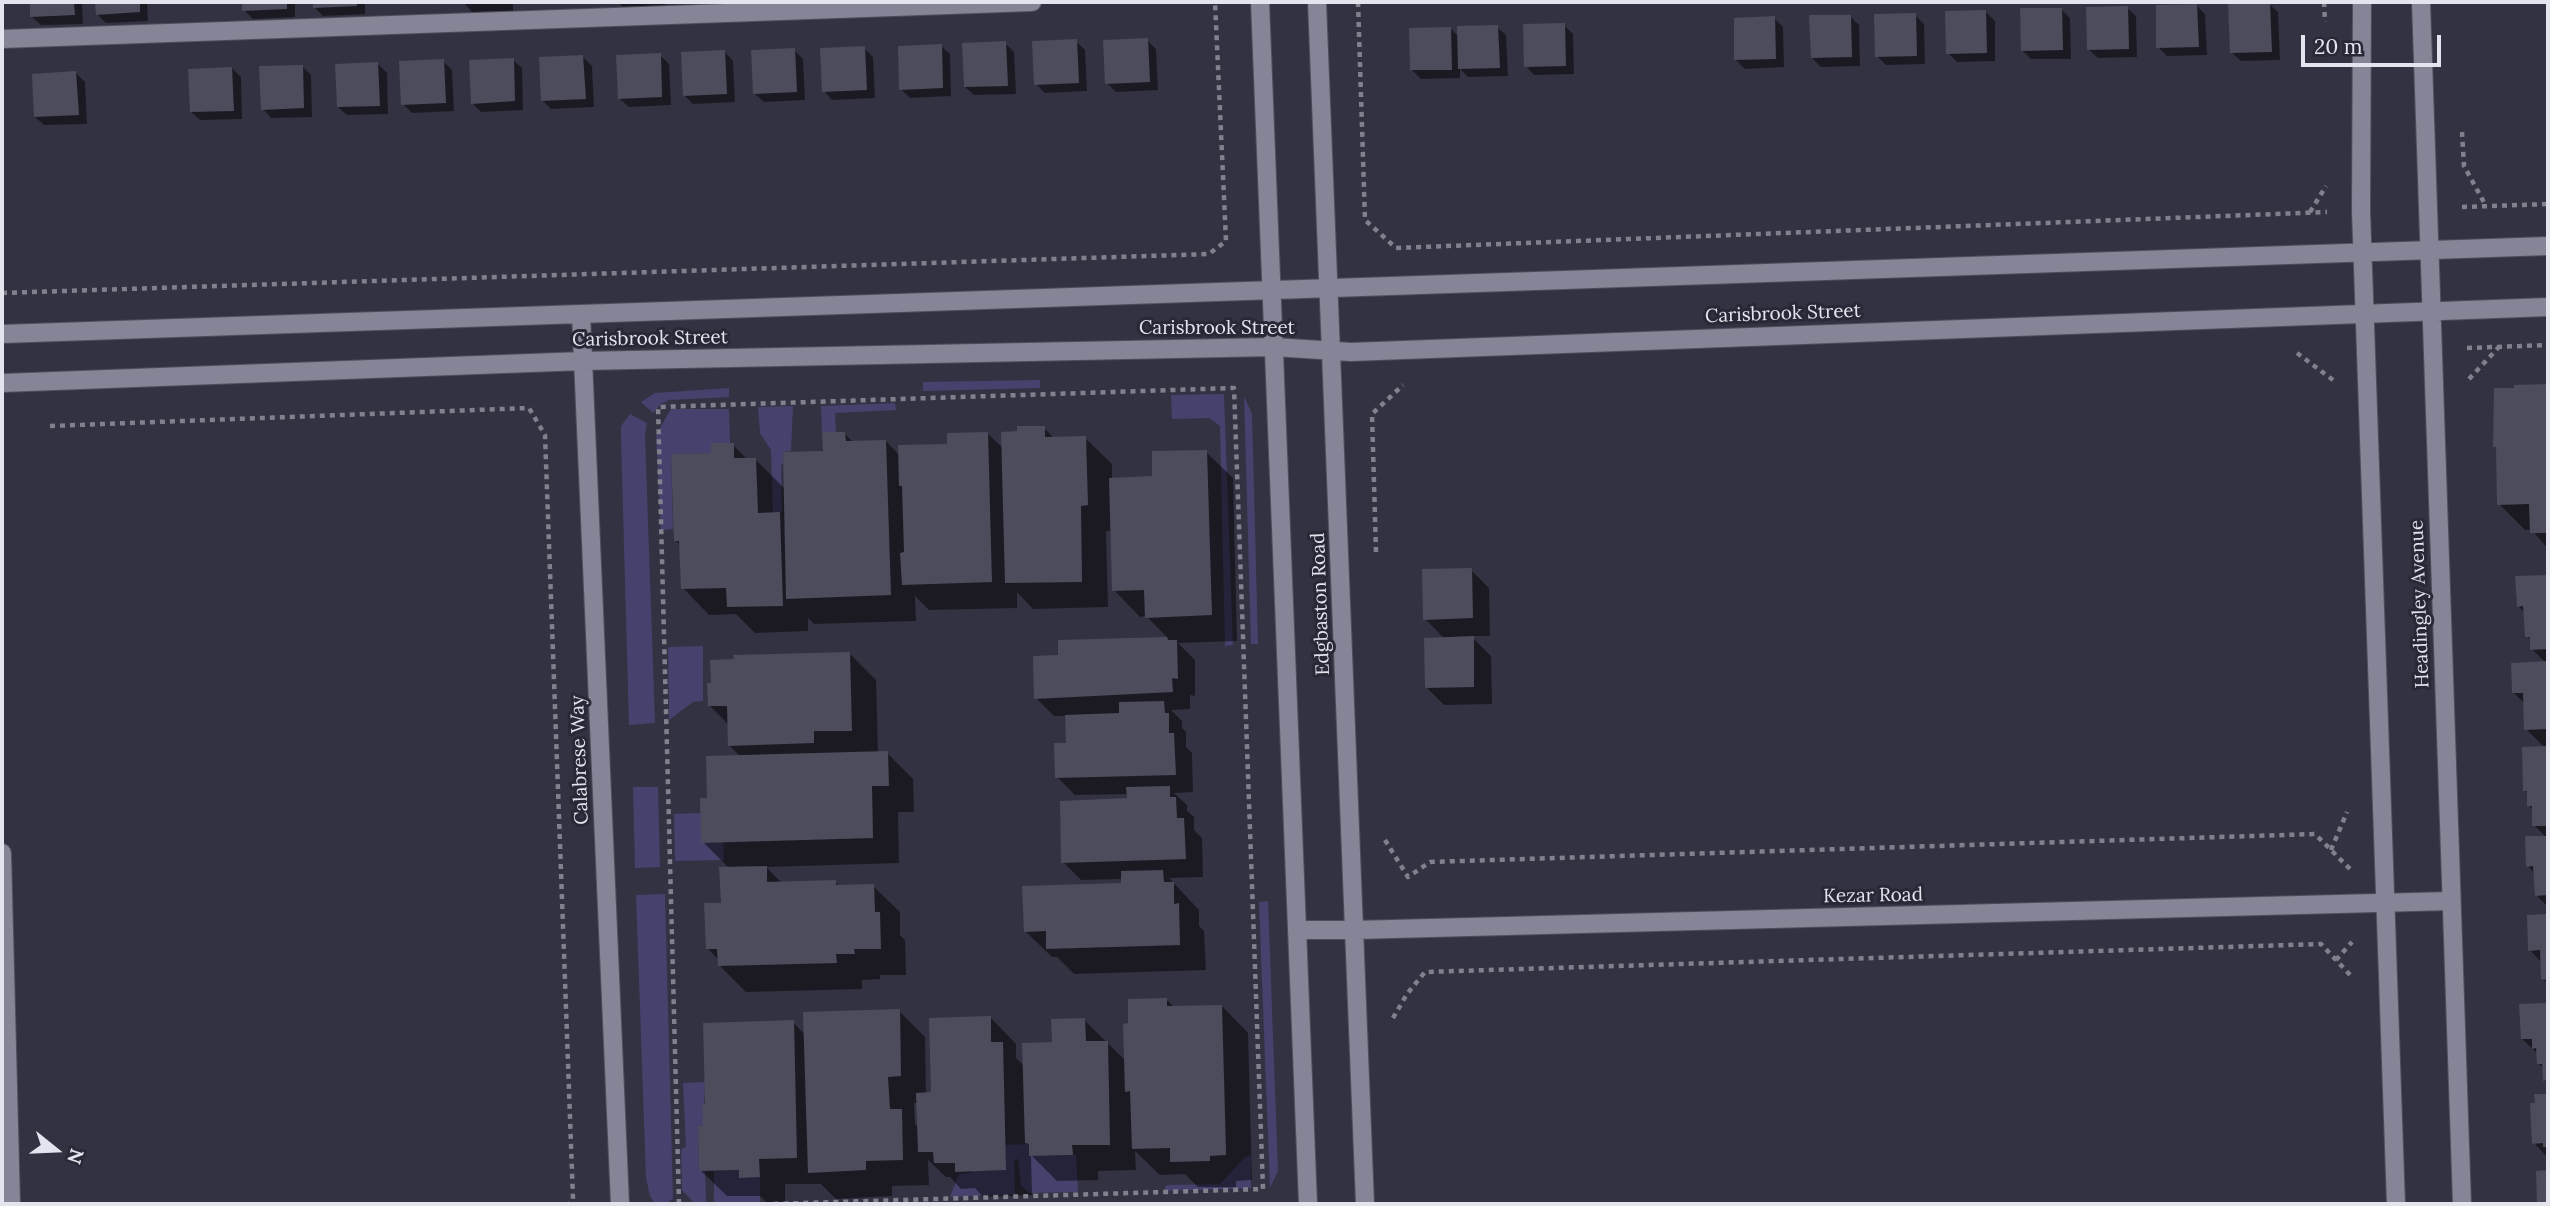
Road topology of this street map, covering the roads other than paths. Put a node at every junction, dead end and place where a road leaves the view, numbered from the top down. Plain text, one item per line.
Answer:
1 (1032, 2) edge
2 (1260, 2) edge
3 (1317, 2) edge
4 (2362, 2) edge
5 (2421, 2) edge
6 (2, 39) edge
7 (2548, 246) edge
8 (2428, 250) junction
9 (2364, 252) junction
10 (1329, 288) junction
11 (1271, 290) junction
12 (2548, 307) edge
13 (2432, 310) junction
14 (2365, 313) junction
15 (581, 314) junction
16 (2, 334) edge
17 (1274, 347) junction
18 (1333, 352) junction
19 (583, 361) junction
20 (2, 383) edge
21 (2, 853) edge
22 (2451, 901) junction
23 (2386, 904) junction
24 (1297, 930) junction
25 (1355, 930) junction
26 (3, 980) edge
27 (11, 1204) edge
28 (620, 1204) edge
29 (1308, 1204) edge
30 (1366, 1204) edge
31 (2396, 1204) edge
32 (2462, 1204) edge

1 - 6 street
2 - 11 street, Edgbaston Road
3 - 10 street, Edgbaston Road
4 - 9 street
5 - 8 street, Headingley Avenue
7 - 8 street, Carisbrook Street
8 - 9 street, Carisbrook Street
8 - 13 street, Headingley Avenue
9 - 10 street, Carisbrook Street
9 - 14 street
10 - 11 street, Carisbrook Street
10 - 18 street, Edgbaston Road
11 - 15 street, Carisbrook Street
11 - 17 street, Edgbaston Road
12 - 13 street, Carisbrook Street
13 - 14 street, Carisbrook Street
13 - 22 street, Headingley Avenue
14 - 18 street, Carisbrook Street
14 - 23 street
15 - 16 street, Carisbrook Street
15 - 19 street, Calabrese Way
17 - 18 street, Carisbrook Street
17 - 19 street, Carisbrook Street
17 - 24 street, Edgbaston Road
18 - 25 street, Edgbaston Road
19 - 20 street, Carisbrook Street
19 - 28 street, Calabrese Way
21 - 26 street
22 - 23 street, Kezar Road
22 - 32 street, Headingley Avenue
23 - 25 street, Kezar Road
23 - 31 street
24 - 25 street, Kezar Road
24 - 29 street, Edgbaston Road
25 - 30 street, Edgbaston Road
26 - 27 street

